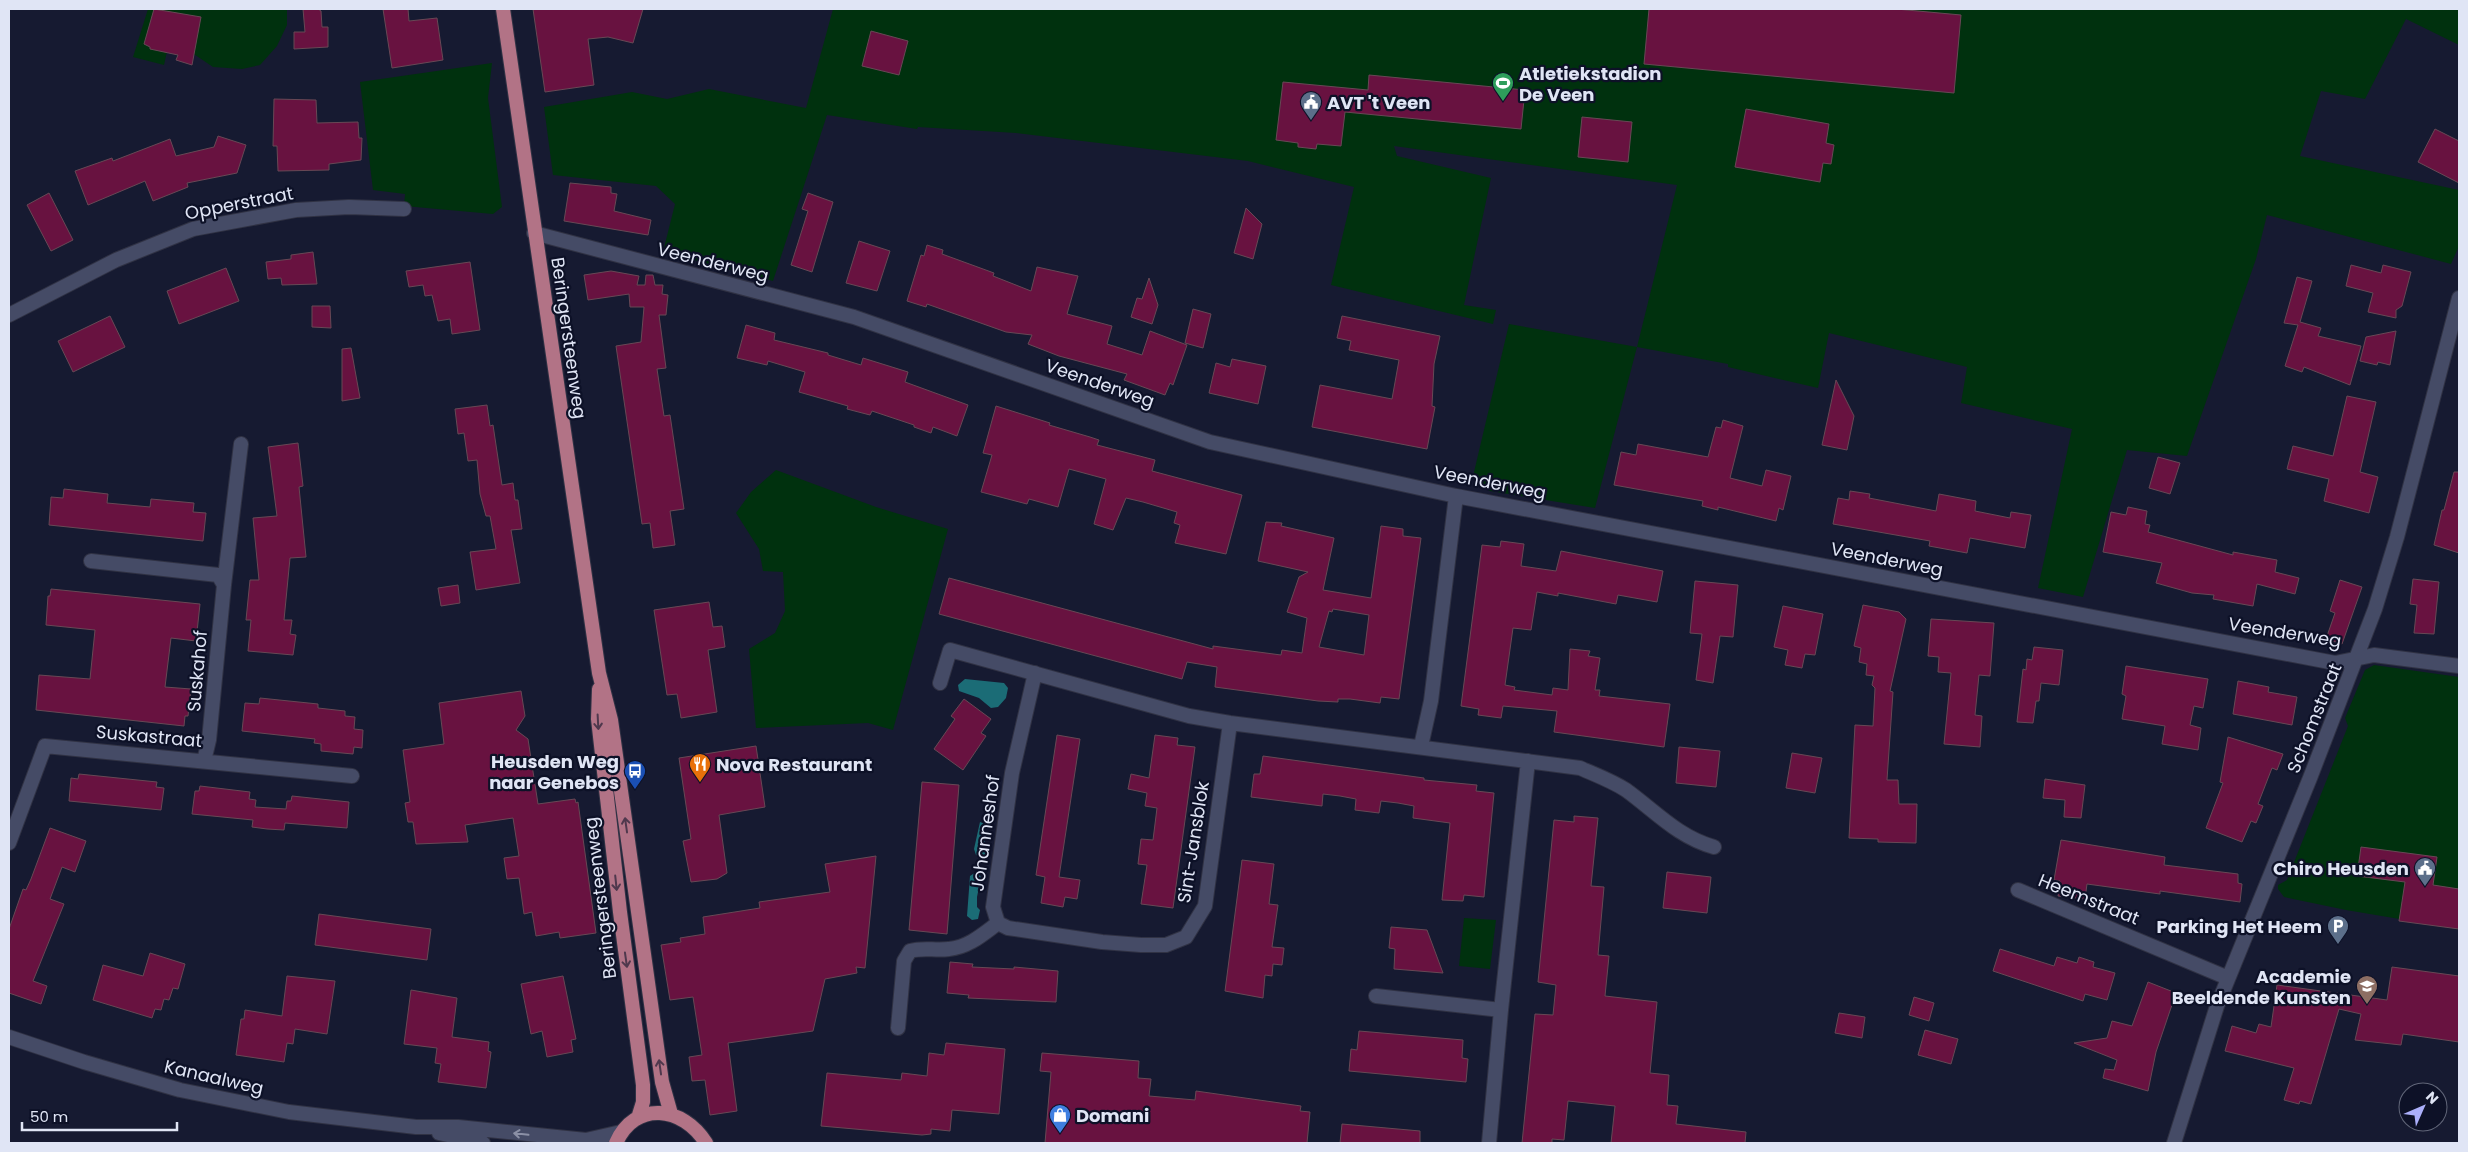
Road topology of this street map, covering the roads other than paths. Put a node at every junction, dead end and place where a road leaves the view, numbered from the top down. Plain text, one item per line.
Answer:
1 (502, 9) edge
2 (404, 209) dead end
3 (534, 233) junction
4 (2459, 298) edge
5 (9, 315) edge
6 (241, 444) dead end
7 (1456, 496) junction
8 (91, 561) dead end
9 (224, 585) junction
10 (2357, 659) junction
11 (2459, 666) edge
12 (599, 673) junction
13 (1035, 673) junction
14 (940, 683) dead end
15 (1230, 723) junction
16 (1421, 746) junction
17 (204, 760) junction
18 (1528, 761) junction
19 (352, 776) dead end
20 (9, 843) edge
21 (1714, 847) dead end
22 (2018, 890) dead end
23 (998, 923) junction
24 (2228, 978) junction
25 (1376, 996) dead end
26 (1501, 1010) junction
27 (898, 1028) dead end
28 (9, 1037) edge
29 (671, 1114) junction
30 (638, 1118) junction
31 (416, 1127) junction
32 (618, 1138) edge
33 (483, 1143) edge
34 (706, 1143) edge
35 (1489, 1143) edge
36 (2174, 1143) edge

1 - 3 main road, Beringersteenweg
2 - 5 street, Opperstraat
3 - 7 street, Veenderweg
3 - 12 main road, Beringersteenweg
4 - 10 street, Schomstraat
6 - 9 street, Suskahof
7 - 10 street, Veenderweg
7 - 16 street
8 - 9 street
9 - 17 street, Suskahof
10 - 11 street, Veenderweg
10 - 24 street, Schomstraat
29 -> 12 main road, Beringersteenweg
12 -> 30 main road, Beringersteenweg
13 - 14 street
13 - 15 street
13 - 23 street, Johanneshof
15 - 16 street
15 - 23 street, Sint-Jansblok
16 - 18 street
17 - 19 street, Suskastraat
17 - 20 street, Suskastraat
18 - 21 street
18 - 26 street
22 - 24 street, Heemstraat
23 - 27 street
24 - 36 street, Schomstraat
25 - 26 street
26 - 35 street
28 - 31 street, Kanaalweg
29 - 30 main road
29 - 34 main road
30 - 32 main road
32 -> 31 street, Kanaalweg
31 - 33 street, Kanaalweg

